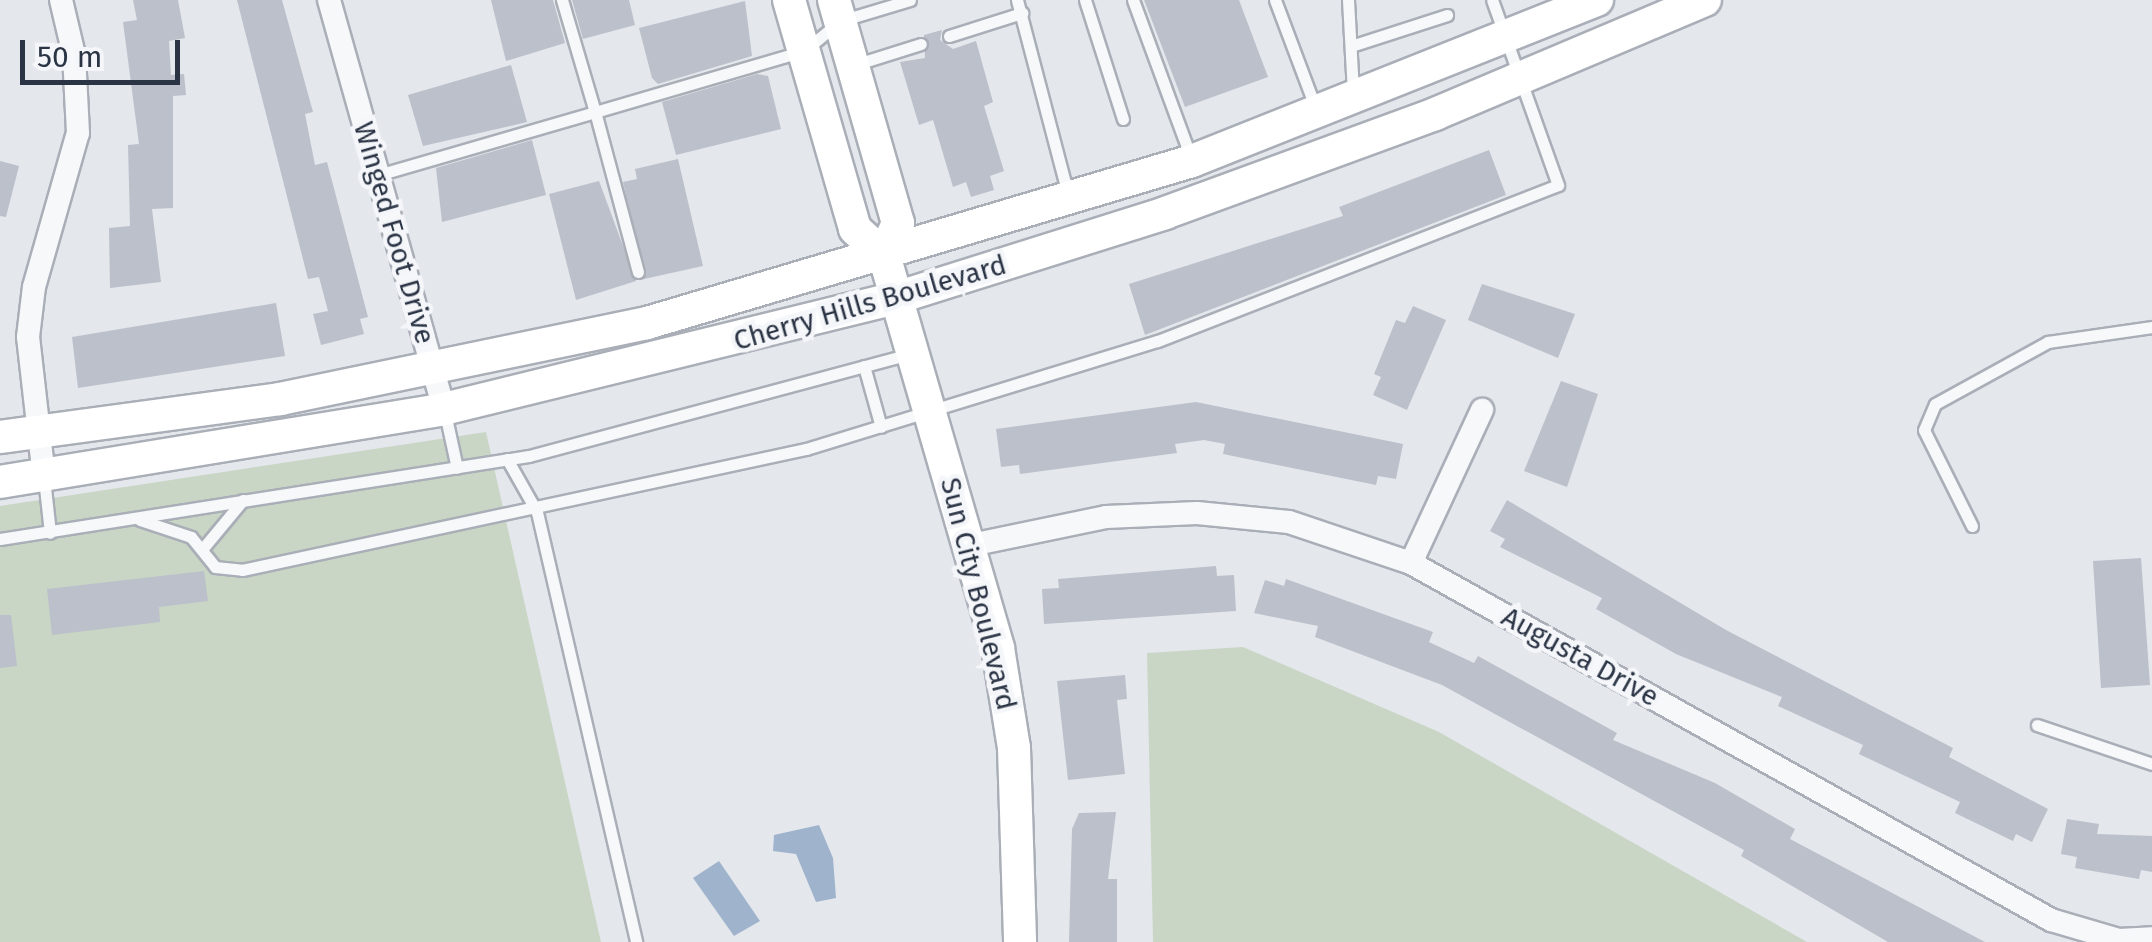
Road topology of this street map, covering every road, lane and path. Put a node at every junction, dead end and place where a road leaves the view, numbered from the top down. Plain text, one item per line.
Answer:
1 (61, 0) edge
2 (328, 0) edge
3 (562, 0) edge
4 (789, 0) edge
5 (910, 0) edge
6 (1085, 0) edge
7 (1133, 0) edge
8 (1275, 0) edge
9 (1348, 0) edge
10 (1492, 0) edge
11 (1597, 0) edge
12 (1705, 0) edge
13 (1020, 7) edge
14 (837, 10) edge
15 (1448, 15) dead end
16 (949, 36) dead end
17 (1505, 41) junction
18 (922, 44) dead end
19 (1351, 46) junction
20 (804, 51) junction
21 (854, 65) junction
22 (1515, 81) junction
23 (1354, 99) junction
24 (595, 112) junction
25 (1317, 113) junction
26 (1123, 119) dead end
27 (1192, 161) junction
28 (378, 175) junction
29 (1069, 198) junction
30 (884, 255) junction
31 (638, 272) dead end
32 (896, 298) junction
33 (2152, 327) edge
34 (913, 354) junction
35 (864, 366) junction
36 (433, 371) junction
37 (444, 409) junction
38 (1482, 410) dead end
39 (930, 412) junction
40 (881, 426) junction
41 (40, 432) junction
42 (0, 437) edge
43 (507, 459) junction
44 (458, 468) junction
45 (44, 477) junction
46 (0, 482) edge
47 (243, 500) junction
48 (537, 512) junction
49 (140, 520) junction
50 (1972, 526) dead end
51 (50, 533) junction
52 (0, 539) edge
53 (971, 544) junction
54 (204, 546) junction
55 (1411, 563) junction
56 (2037, 725) dead end
57 (2152, 764) edge
58 (2152, 938) edge
59 (636, 942) edge
60 (1020, 942) edge

1 - 41 street
2 - 28 street, Winged Foot Drive
3 - 24 lane
4 - 20 street, Sun City Boulevard
5 - 14 lane
6 - 26 lane
7 - 27 lane
8 - 25 lane
9 - 19 lane
10 - 17 lane
11 - 17 street, Cherry Hills Boulevard
12 - 22 street, Cherry Hills Boulevard
13 - 16 lane
13 - 29 lane
14 - 20 lane
14 - 21 street, Sun City Boulevard
15 - 19 lane
17 - 22 lane
17 - 23 street, Cherry Hills Boulevard
18 - 21 lane
19 - 23 lane
20 - 24 lane
20 - 30 street, Sun City Boulevard
21 - 30 street, Sun City Boulevard
22 - 32 street, Cherry Hills Boulevard
22 - 39 lane
23 - 25 street, Cherry Hills Boulevard
24 - 28 lane
24 - 31 lane
25 - 27 street, Cherry Hills Boulevard
27 - 29 street, Cherry Hills Boulevard
28 - 36 street, Winged Foot Drive
29 - 30 street, Cherry Hills Boulevard
30 - 32 street, Sun City Boulevard
30 - 36 street, Cherry Hills Boulevard
32 - 34 street, Sun City Boulevard
32 - 37 street, Cherry Hills Boulevard
33 - 50 lane
34 - 35 lane
34 - 39 street, Sun City Boulevard
35 - 40 lane
35 - 43 lane
36 - 37 street, Winged Foot Drive
36 - 41 street, Cherry Hills Boulevard
37 - 44 lane
37 - 45 street, Cherry Hills Boulevard
38 - 55 street
39 - 40 lane
39 - 53 street, Sun City Boulevard
40 - 48 lane
41 - 42 street, Cherry Hills Boulevard
41 - 45 street
43 - 44 lane
43 - 48 lane
44 - 47 lane
45 - 46 street, Cherry Hills Boulevard
45 - 51 lane
47 - 49 lane
47 - 54 lane
48 - 54 lane
48 - 59 lane
49 - 51 lane
49 - 54 lane
51 - 52 lane
53 - 55 street, Augusta Drive
53 - 60 street, Sun City Boulevard
55 - 58 street, Augusta Drive
56 - 57 lane

